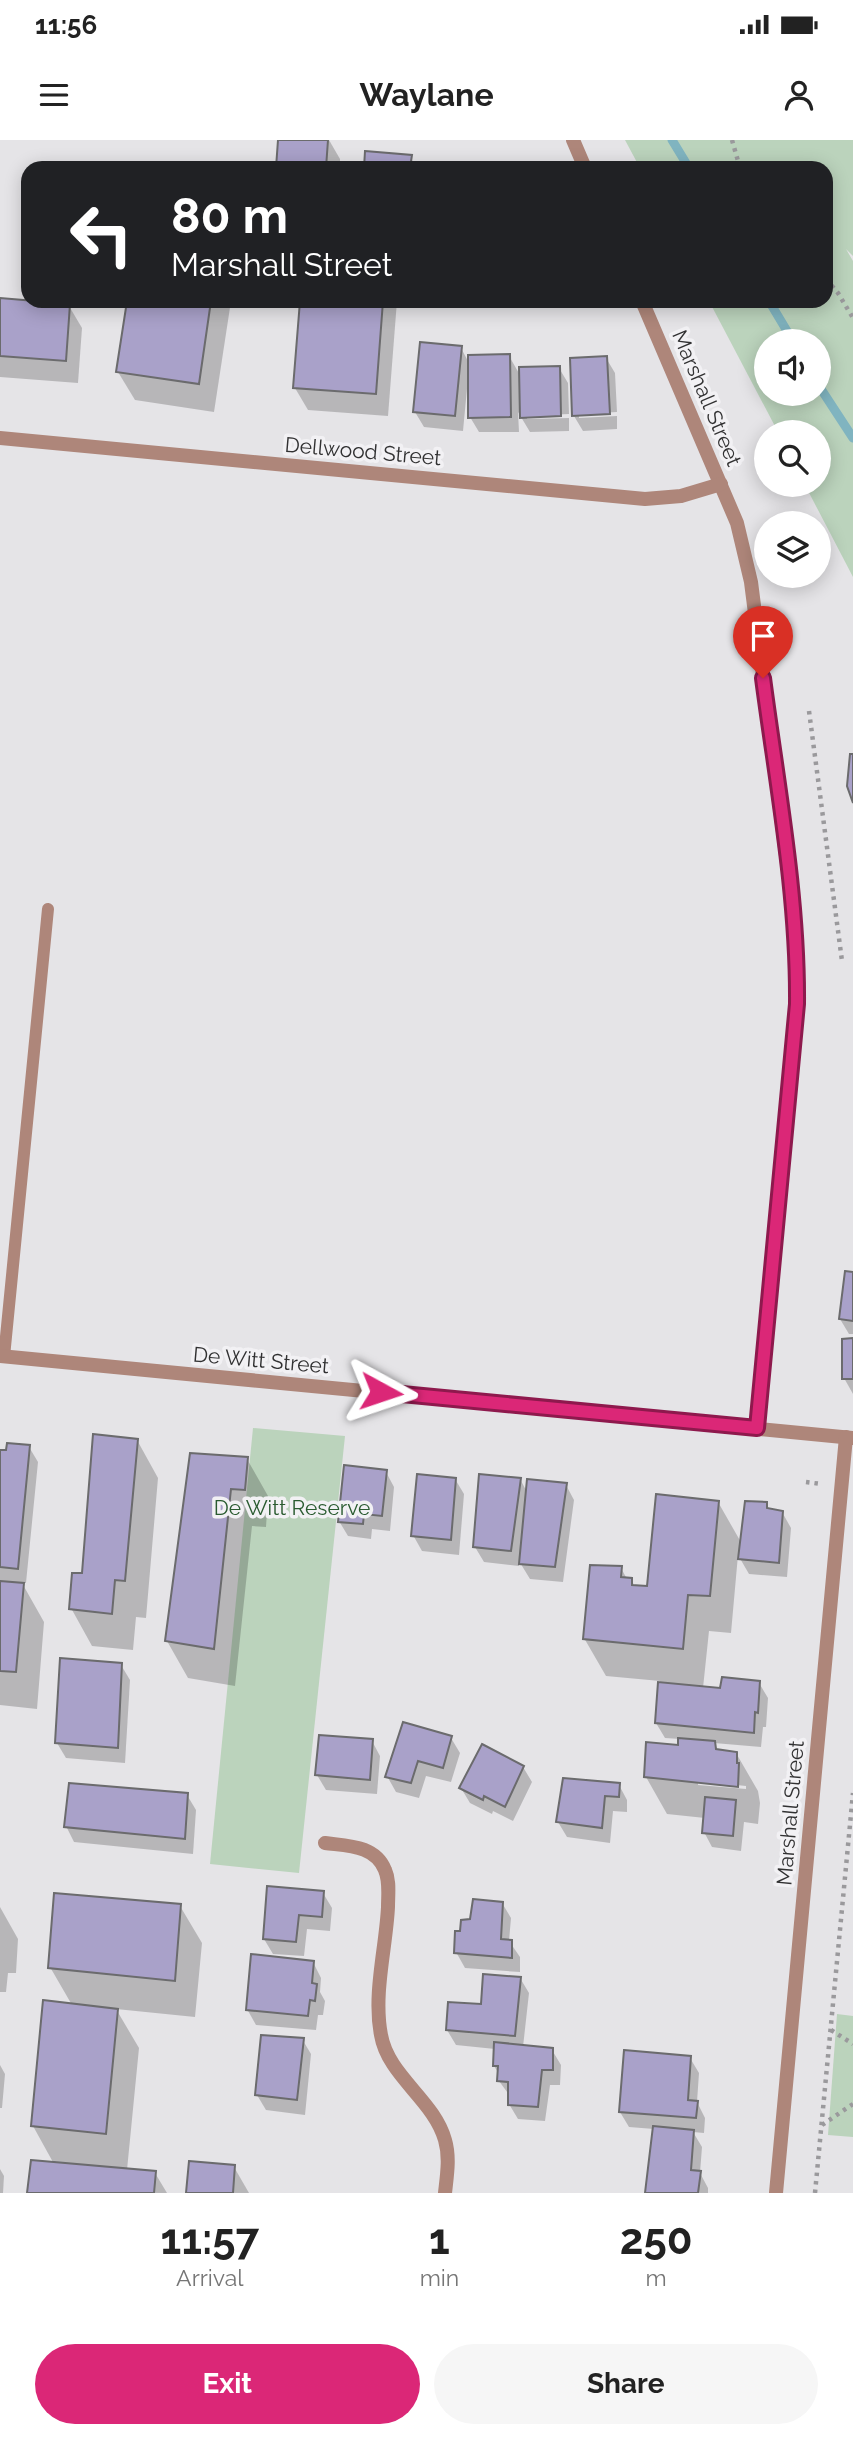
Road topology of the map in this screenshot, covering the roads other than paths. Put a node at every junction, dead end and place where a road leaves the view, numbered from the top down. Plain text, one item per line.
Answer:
1 (573, 140) edge
2 (582, 161) edge
3 (645, 308) edge
4 (0, 438) edge
5 (721, 484) junction
6 (48, 909) dead end
7 (2, 1357) edge
8 (757, 1428) junction
9 (850, 1437) edge
10 (325, 1843) dead end
11 (445, 2193) edge
12 (776, 2193) edge

1 - 2 street
3 - 5 street, Marshall Street
4 - 5 street, Dellwood Street
5 - 8 street, Marshall Street
6 - 7 lane
7 - 8 street, De Witt Street
8 - 9 street, De Witt Street
9 - 12 street, Marshall Street
10 - 11 street

